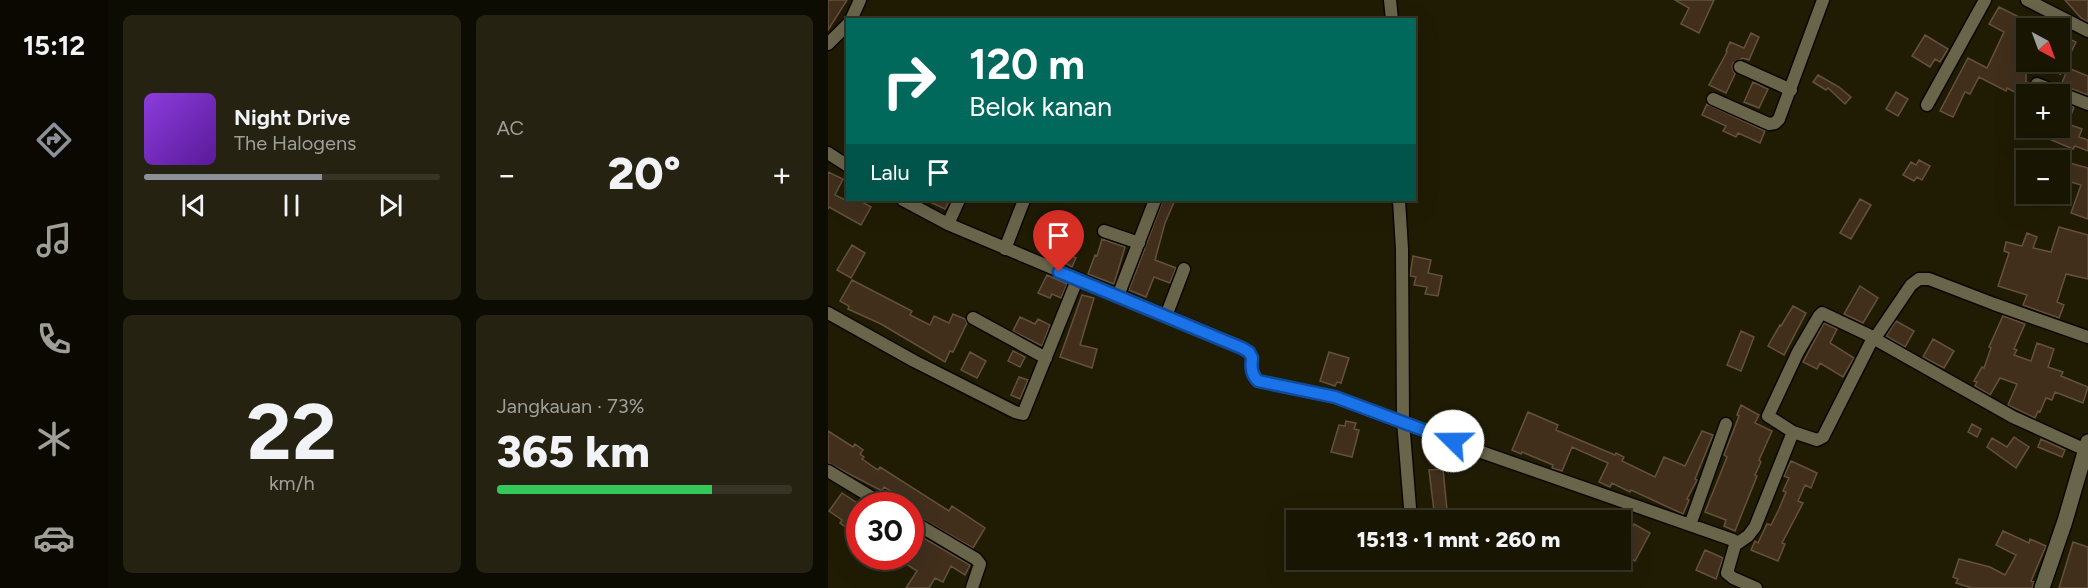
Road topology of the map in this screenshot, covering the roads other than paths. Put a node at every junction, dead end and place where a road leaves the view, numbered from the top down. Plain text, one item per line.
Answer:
1 (860, 0) edge
2 (1390, 0) edge
3 (1824, 0) edge
4 (1985, 0) edge
5 (2027, 0) edge
6 (852, 18) edge
7 (1392, 18) edge
8 (846, 26) edge
9 (2088, 31) edge
10 (828, 44) edge
11 (1740, 67) dead end
12 (1791, 90) junction
13 (2070, 97) edge
14 (1713, 99) dead end
15 (2088, 104) edge
16 (1927, 105) dead end
17 (829, 156) edge
18 (846, 165) edge
19 (905, 201) edge
20 (959, 201) edge
21 (1024, 201) edge
22 (1155, 201) edge
23 (1399, 201) edge
24 (948, 224) junction
25 (1104, 231) dead end
26 (1139, 243) junction
27 (1005, 249) junction
28 (1184, 268) dead end
29 (1077, 280) junction
30 (1118, 296) junction
31 (828, 313) edge
32 (1166, 315) junction
33 (973, 318) dead end
34 (2088, 337) edge
35 (1873, 338) junction
36 (1046, 358) junction
37 (1403, 421) junction
38 (1726, 424) dead end
39 (1793, 432) junction
40 (2088, 448) edge
41 (828, 471) edge
42 (863, 492) edge
43 (1410, 510) edge
44 (1690, 525) junction
45 (924, 528) edge
46 (1736, 545) junction
47 (972, 588) edge
48 (1756, 588) edge
49 (2042, 588) edge

1 - 6 street
2 - 7 street
3 - 12 street
4 - 16 street
5 - 9 street
8 - 10 street
11 - 12 street
12 - 14 street
13 - 15 street
17 - 18 street
19 - 24 street
20 - 24 street
21 - 27 street
22 - 26 street
23 - 37 street
24 - 27 street
25 - 26 street
26 - 30 street
27 - 29 street
28 - 32 street
29 - 30 street
29 - 36 street
30 - 32 street
31 - 36 street
32 - 37 street
33 - 36 street
34 - 35 street
35 - 39 street
35 - 39 street
35 - 40 street
37 - 43 street
37 - 44 street
38 - 44 street
39 - 46 street
40 - 49 street
41 - 42 street
44 - 46 street
45 - 47 street
46 - 48 street

